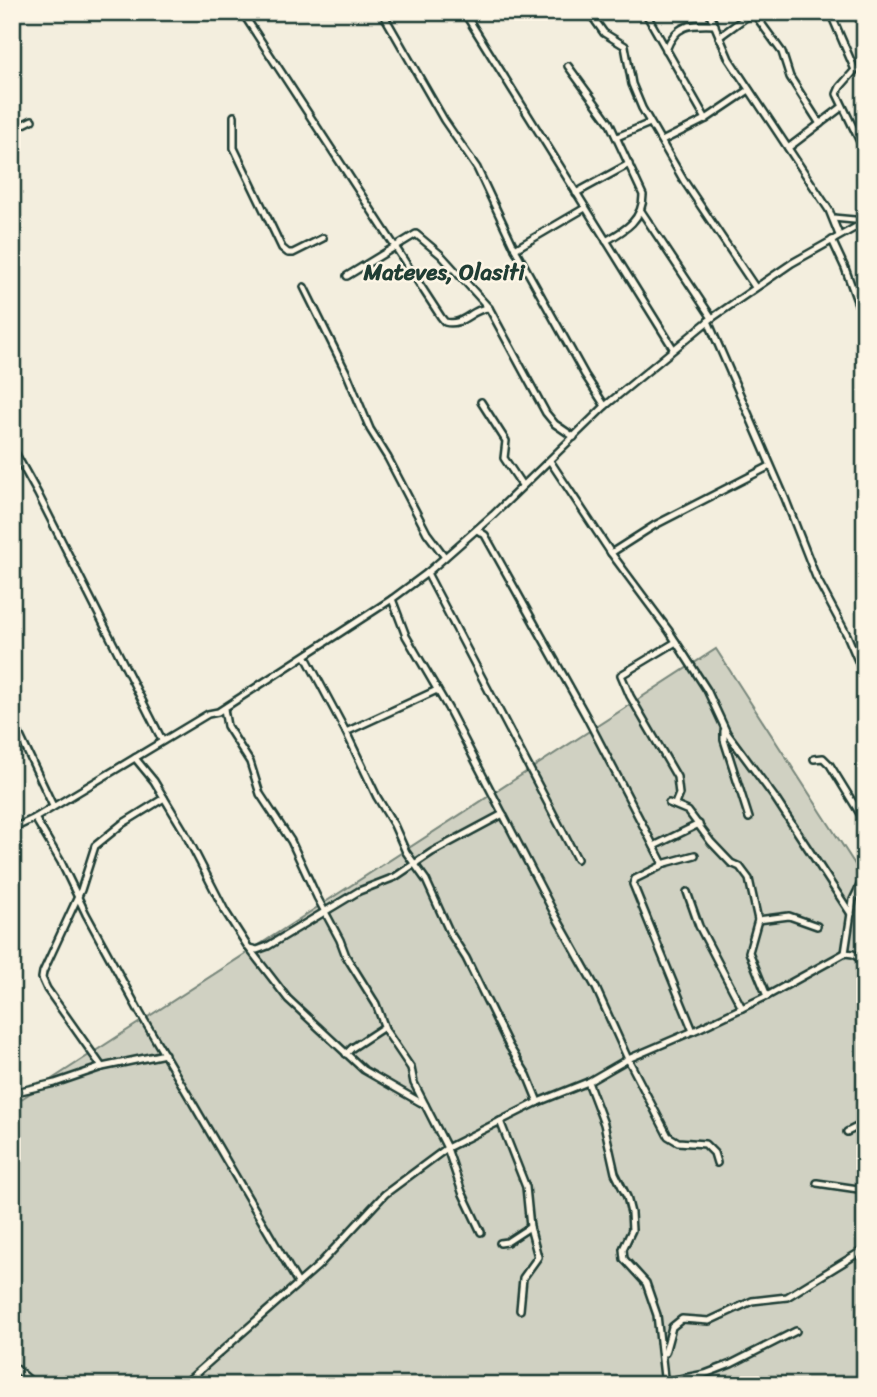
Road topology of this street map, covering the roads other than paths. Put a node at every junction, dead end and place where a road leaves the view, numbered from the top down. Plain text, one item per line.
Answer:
1 (242, 12) edge
2 (382, 12) edge
3 (464, 12) edge
4 (589, 12) edge
5 (645, 12) edge
6 (709, 12) edge
7 (753, 12) edge
8 (830, 12) edge
9 (715, 25) junction
10 (719, 37) junction
11 (666, 50) junction
12 (568, 66) dead end
13 (749, 90) junction
14 (842, 107) junction
15 (234, 116) dead end
16 (706, 119) junction
17 (32, 120) dead end
18 (650, 123) junction
19 (820, 124) junction
20 (12, 130) edge
21 (617, 137) junction
22 (662, 141) junction
23 (788, 148) junction
24 (865, 152) edge
25 (629, 164) junction
26 (576, 194) junction
27 (585, 208) junction
28 (641, 211) junction
29 (833, 218) junction
30 (865, 222) edge
31 (839, 235) junction
32 (323, 238) dead end
33 (832, 240) junction
34 (606, 242) junction
35 (396, 247) junction
36 (515, 249) junction
37 (347, 276) dead end
38 (304, 287) dead end
39 (755, 287) junction
40 (489, 307) junction
41 (710, 319) junction
42 (865, 323) edge
43 (673, 348) junction
44 (481, 401) dead end
45 (605, 406) junction
46 (574, 437) junction
47 (12, 447) edge
48 (550, 460) junction
49 (770, 466) junction
50 (522, 485) junction
51 (477, 530) junction
52 (611, 553) junction
53 (445, 557) junction
54 (426, 573) junction
55 (392, 599) junction
56 (676, 642) junction
57 (306, 657) junction
58 (865, 677) edge
59 (437, 690) junction
60 (224, 709) junction
61 (12, 719) edge
62 (724, 728) junction
63 (346, 732) junction
64 (162, 740) junction
65 (135, 758) junction
66 (814, 759) dead end
67 (164, 798) junction
68 (53, 806) junction
69 (503, 814) junction
70 (35, 818) junction
71 (749, 818) dead end
72 (865, 822) edge
73 (699, 824) junction
74 (12, 829) edge
75 (654, 846) junction
76 (695, 855) dead end
77 (576, 859) dead end
78 (415, 864) junction
79 (662, 864) junction
80 (865, 875) edge
81 (687, 892) dead end
82 (78, 897) junction
83 (326, 912) junction
84 (851, 914) junction
85 (758, 920) junction
86 (817, 926) dead end
87 (248, 947) junction
88 (845, 953) junction
89 (865, 962) edge
90 (767, 996) junction
91 (741, 1008) junction
92 (384, 1027) junction
93 (693, 1031) junction
94 (165, 1054) junction
95 (346, 1054) junction
96 (628, 1059) junction
97 (102, 1067) junction
98 (588, 1082) junction
99 (12, 1093) edge
100 (538, 1102) junction
101 (425, 1105) junction
102 (500, 1121) junction
103 (865, 1123) edge
104 (847, 1132) dead end
105 (447, 1148) junction
106 (716, 1163) dead end
107 (817, 1183) dead end
108 (865, 1190) edge
109 (530, 1227) junction
110 (481, 1232) dead end
111 (500, 1243) dead end
112 (865, 1249) edge
113 (299, 1283) junction
114 (520, 1310) dead end
115 (796, 1331) dead end
116 (663, 1359) junction
117 (12, 1365) edge
118 (663, 1384) edge
119 (35, 1385) edge
120 (183, 1385) edge

1 - 35 street
2 - 36 street
3 - 26 street
4 - 18 street
5 - 11 street
6 - 9 street
7 - 10 street
7 - 19 street
8 - 14 street
9 - 10 street
9 - 11 street
10 - 13 street
11 - 16 street
12 - 21 street
13 - 16 street
13 - 23 street
14 - 19 street
14 - 24 street
15 - 32 street
16 - 22 street
17 - 20 street
18 - 21 street
18 - 22 street
19 - 23 street
21 - 25 street
22 - 39 street
23 - 29 street
25 - 26 street
25 - 28 street
26 - 27 street
27 - 34 street
27 - 36 street
28 - 34 street
28 - 41 street
29 - 30 street
29 - 31 street
30 - 31 street
31 - 33 street
33 - 39 street
33 - 42 street
34 - 43 street
35 - 37 street
35 - 40 street
35 - 40 street
36 - 45 street
38 - 53 street
39 - 41 street
40 - 46 street
41 - 43 street
41 - 49 street
43 - 45 street
44 - 50 street
45 - 46 street
46 - 48 street
47 - 64 street
48 - 50 street
48 - 52 street
49 - 52 street
49 - 58 street
50 - 51 street
51 - 53 street
51 - 75 street
52 - 56 street
53 - 54 street
54 - 55 street
54 - 77 street
55 - 57 street
55 - 59 street
56 - 62 street
56 - 73 street
57 - 60 street
57 - 63 street
59 - 63 street
59 - 69 street
60 - 64 street
60 - 83 street
61 - 68 street
62 - 71 street
62 - 84 street
63 - 78 street
64 - 65 street
65 - 67 street
65 - 68 street
66 - 72 street
67 - 82 street
67 - 87 street
68 - 70 street
69 - 78 street
69 - 96 street
70 - 74 street
70 - 82 street
73 - 75 street
73 - 85 street
75 - 79 street
76 - 79 street
78 - 83 street
78 - 100 street
79 - 93 street
80 - 84 street
81 - 91 street
82 - 94 street
82 - 97 street
83 - 87 street
83 - 92 street
84 - 88 street
85 - 86 street
85 - 90 street
87 - 95 street
88 - 89 street
88 - 90 street
90 - 91 street
91 - 93 street
92 - 95 street
92 - 101 street
93 - 96 street
94 - 97 street
94 - 113 street
95 - 101 street
96 - 98 street
96 - 106 street
97 - 99 street
98 - 100 street
98 - 116 street
100 - 102 street
101 - 105 street
102 - 105 street
102 - 109 street
103 - 104 street
105 - 110 street
105 - 113 street
107 - 108 street
109 - 111 street
109 - 114 street
112 - 116 street
113 - 120 street
115 - 118 street
116 - 118 street
117 - 119 street

